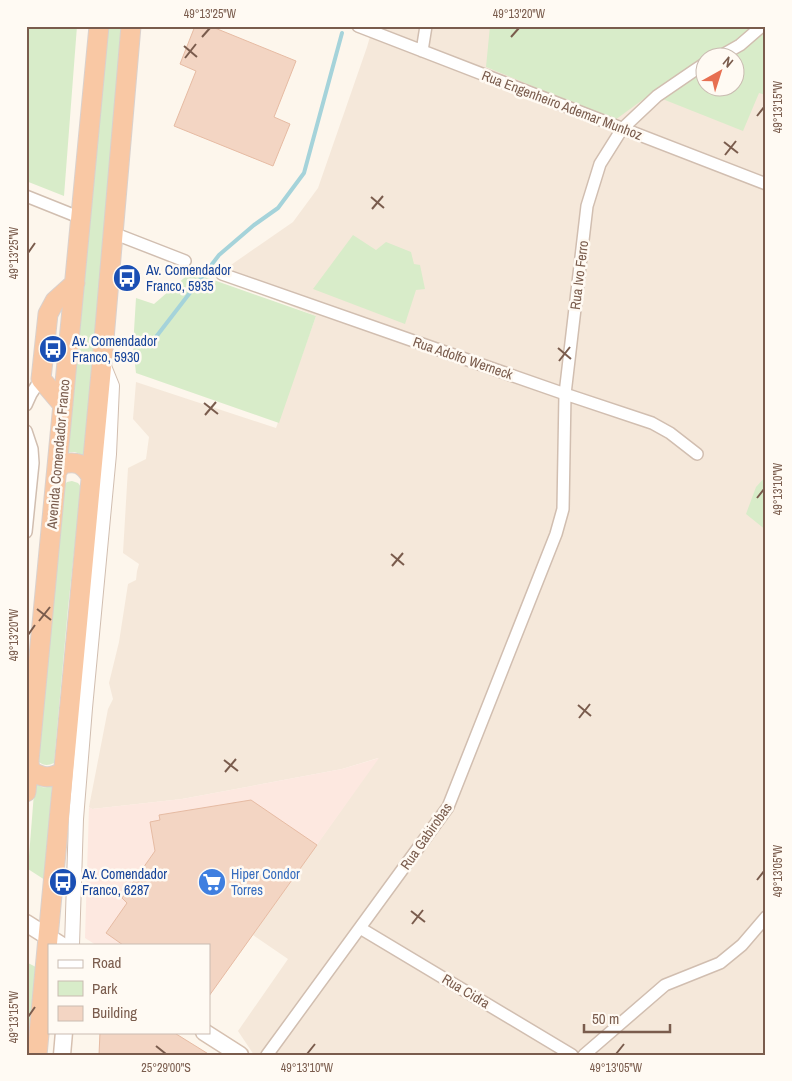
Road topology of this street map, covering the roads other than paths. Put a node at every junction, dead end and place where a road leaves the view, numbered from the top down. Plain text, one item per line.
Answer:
1 (99, 26) edge
2 (131, 26) edge
3 (358, 26) edge
4 (426, 26) edge
5 (762, 26) edge
6 (735, 48) edge
7 (422, 51) junction
8 (694, 71) edge
9 (622, 129) junction
10 (766, 184) edge
11 (26, 196) edge
12 (81, 218) junction
13 (113, 233) junction
14 (185, 261) dead end
15 (222, 274) dead end
16 (75, 283) junction
17 (102, 362) junction
18 (41, 379) junction
19 (565, 394) junction
20 (26, 404) edge
21 (63, 405) junction
22 (26, 430) edge
23 (698, 454) dead end
24 (57, 471) junction
25 (91, 476) junction
26 (26, 532) edge
27 (556, 534) joint
28 (29, 761) junction
29 (64, 772) junction
30 (26, 792) edge
31 (766, 917) edge
32 (26, 923) edge
33 (360, 928) junction
34 (55, 941) edge
35 (72, 944) edge
36 (48, 985) edge
37 (64, 1034) edge
38 (207, 1034) edge
39 (37, 1055) edge
40 (62, 1055) edge
41 (240, 1055) edge
42 (267, 1055) edge
43 (572, 1055) edge
44 (584, 1055) edge

1 - 12 highway, Avenida Comendador Franco
2 - 13 highway
3 - 7 street, Rua Engenheiro Ademar Munhoz
4 - 7 street
5 - 6 street
7 - 9 street, Rua Engenheiro Ademar Munhoz
8 - 9 street, Rua Ivo Ferro
9 - 10 street, Rua Engenheiro Ademar Munhoz
9 - 19 street, Rua Ivo Ferro
11 - 12 street
12 - 16 highway, Avenida Comendador Franco
13 - 14 street
13 - 17 highway
15 - 19 street, Rua Adolfo Werneck
16 - 18 highway
16 - 21 highway, Avenida Comendador Franco
17 - 25 highway
17 - 35 street
18 - 20 street, Avenida Comendador Franco
18 - 21 highway
19 - 23 street, Rua Adolfo Werneck
19 - 27 street, Rua Ivo Ferro
21 - 24 highway, Avenida Comendador Franco
22 - 26 street, Avenida Comendador Franco
24 - 25 highway
24 - 28 highway, Avenida Comendador Franco
25 - 29 highway
27 - 33 street, Rua Gabirobas
28 - 29 highway
28 - 30 highway, Avenida Comendador Franco
29 - 34 highway
31 - 44 street
32 - 34 main road
33 - 42 street, Rua Gabirobas
33 - 43 street, Rua Cidra
36 - 39 highway
37 - 40 main road
38 - 41 main road

